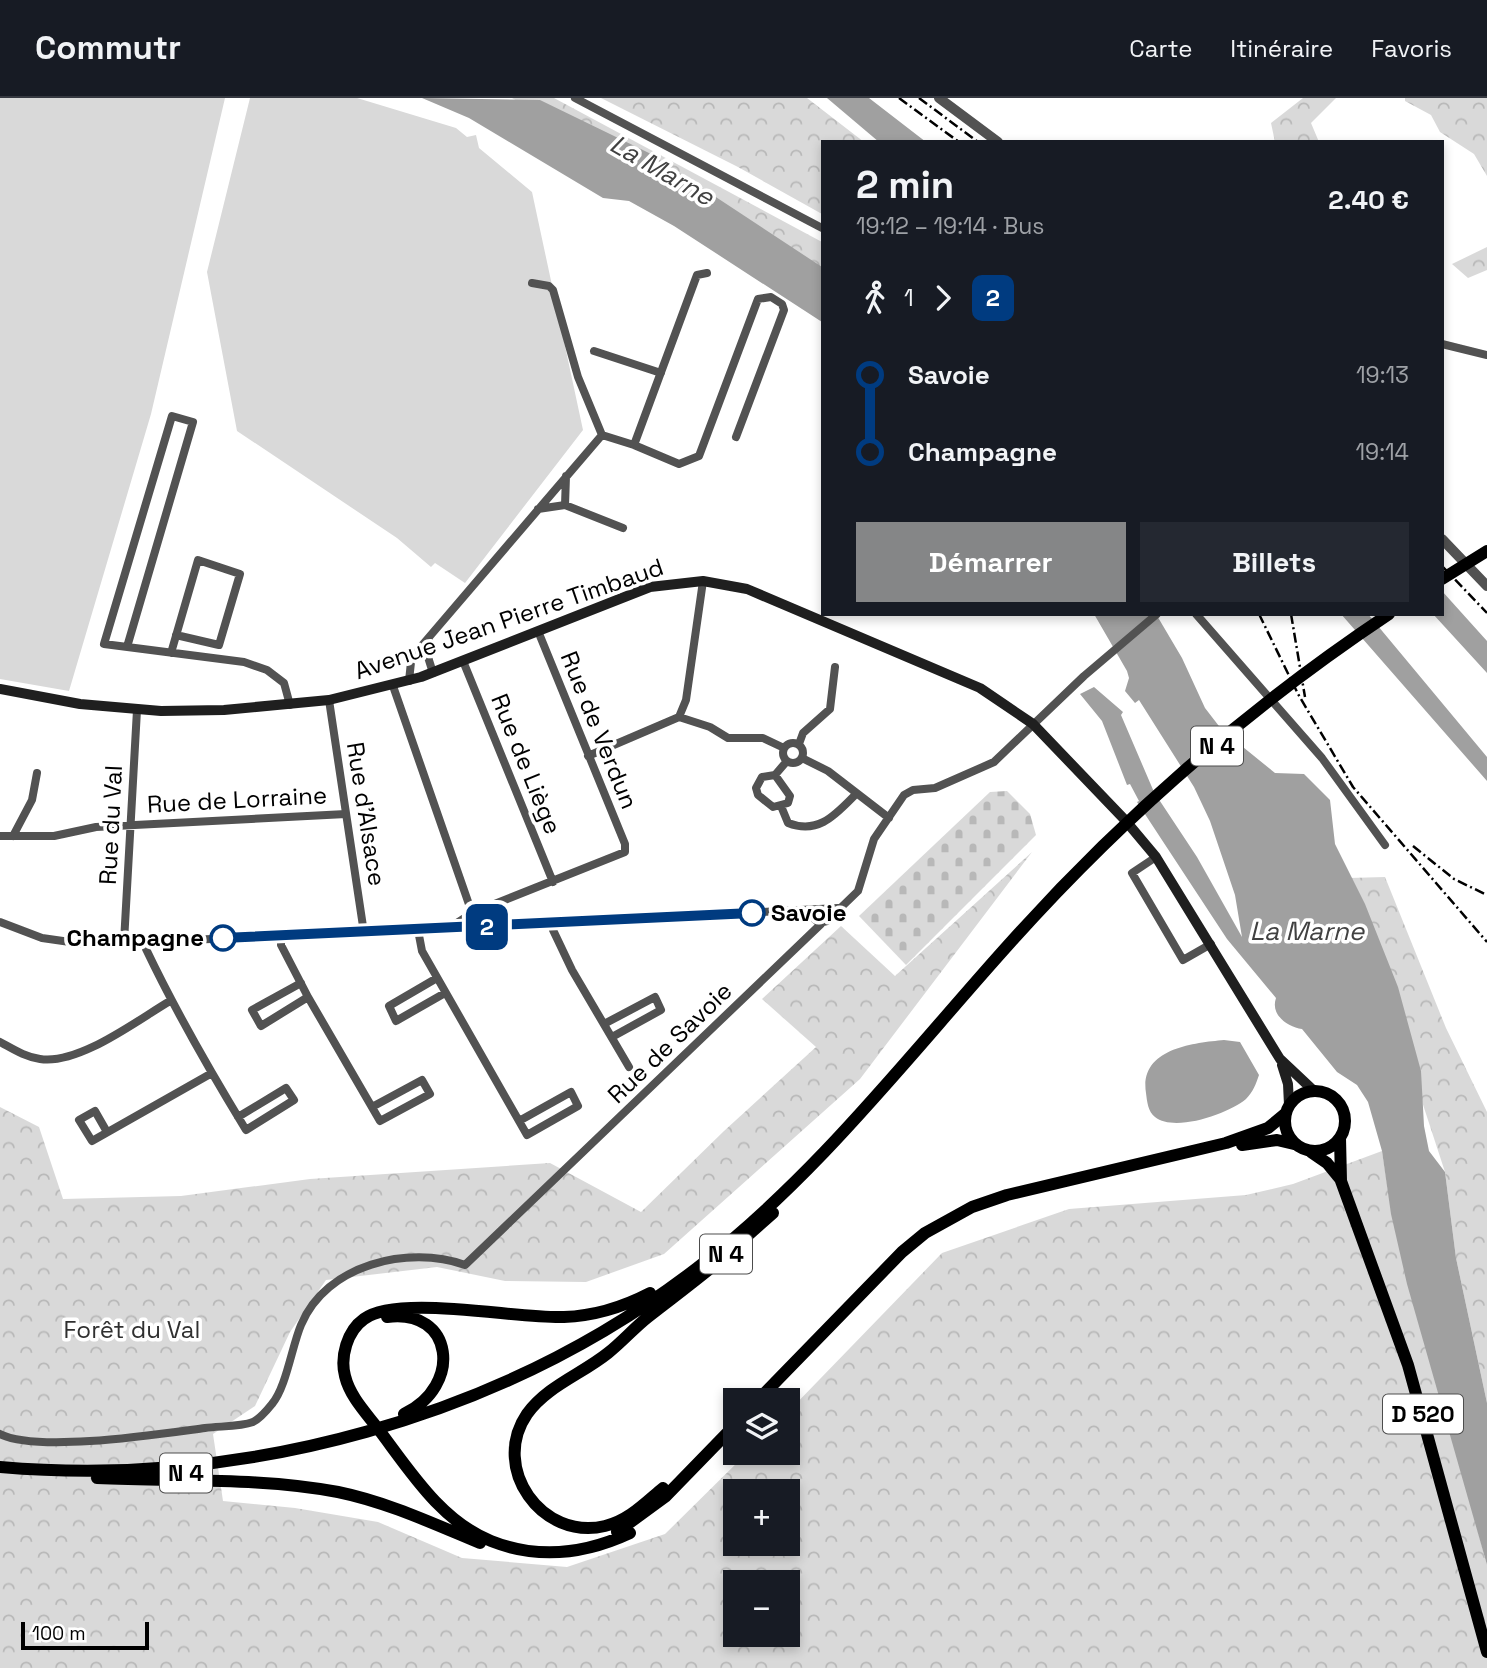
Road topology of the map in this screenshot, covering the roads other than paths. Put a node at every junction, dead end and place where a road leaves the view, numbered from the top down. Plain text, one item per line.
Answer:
1 (575, 98) edge
2 (939, 98) edge
3 (995, 140) edge
4 (821, 227) edge
5 (707, 273) dead end
6 (532, 283) dead end
7 (1444, 344) edge
8 (594, 351) dead end
9 (1487, 355) edge
10 (661, 373) junction
11 (602, 435) junction
12 (736, 437) dead end
13 (634, 445) junction
14 (566, 477) junction
15 (565, 505) junction
16 (538, 509) junction
17 (623, 528) dead end
18 (1444, 541) edge
19 (1487, 551) edge
20 (1444, 578) edge
21 (703, 581) junction
22 (1487, 586) edge
23 (1155, 616) edge
24 (1198, 616) edge
25 (1386, 616) edge
26 (538, 631) junction
27 (176, 635) junction
28 (429, 640) junction
29 (127, 647) junction
30 (171, 653) junction
31 (463, 661) junction
32 (835, 667) dead end
33 (433, 673) junction
34 (409, 681) junction
35 (393, 686) junction
36 (0, 690) edge
37 (329, 701) junction
38 (290, 705) junction
39 (137, 710) junction
40 (679, 717) junction
41 (1034, 724) junction
42 (799, 744) junction
43 (784, 748) junction
44 (588, 757) junction
45 (802, 758) junction
46 (787, 761) junction
47 (37, 773) dead end
48 (775, 775) junction
49 (856, 794) junction
50 (781, 806) junction
51 (346, 814) junction
52 (889, 818) junction
53 (131, 825) junction
54 (0, 836) edge
55 (13, 836) junction
56 (1385, 845) dead end
57 (1156, 857) junction
58 (552, 882) junction
59 (472, 913) junction
60 (819, 916) junction
61 (0, 922) edge
62 (553, 923) junction
63 (446, 929) junction
64 (418, 930) junction
65 (364, 933) junction
66 (281, 936) junction
67 (146, 941) junction
68 (124, 942) junction
69 (1211, 944) junction
70 (437, 978) junction
71 (301, 983) junction
72 (445, 993) junction
73 (308, 997) junction
74 (170, 1001) junction
75 (604, 1024) junction
76 (612, 1037) junction
77 (0, 1042) edge
78 (1280, 1059) junction
79 (629, 1067) dead end
80 (212, 1073) junction
81 (1314, 1091) junction
82 (372, 1107) junction
83 (1287, 1109) junction
84 (238, 1117) junction
85 (519, 1121) junction
86 (107, 1132) dead end
87 (1340, 1138) junction
88 (1294, 1144) junction
89 (1311, 1152) junction
90 (1341, 1181) junction
91 (752, 1227) junction
92 (772, 1388) edge
93 (772, 1388) edge
94 (400, 1422) junction
95 (0, 1434) edge
96 (362, 1434) junction
97 (723, 1434) edge
98 (723, 1435) edge
99 (723, 1447) edge
100 (0, 1467) edge
101 (0, 1474) edge
102 (97, 1478) junction
103 (630, 1533) junction
104 (1487, 1652) edge

1 - 4 street
2 - 3 street
5 - 10 street
6 - 11 street
7 - 9 street
8 - 10 street
10 - 13 street
11 - 13 street
11 - 14 street
12 - 13 street
14 - 15 street
14 - 16 street
15 - 16 street
15 - 17 street
16 - 28 street
18 - 22 street
19 - 20 main road
21 - 26 main road, Avenue Jean Pierre Timbaud
21 - 40 street
21 - 41 main road, Avenue Jean Pierre Timbaud
23 - 41 street, Rue de Savoie
24 - 56 street
25 - 91 main road, N 4
26 - 31 main road, Avenue Jean Pierre Timbaud
26 - 44 street, Rue de Verdun
27 - 27 street
27 - 30 street
28 - 33 street
28 - 34 street
29 - 29 street
29 - 30 street
30 - 38 street
31 - 33 main road, Avenue Jean Pierre Timbaud
31 - 58 street, Rue de Liège
32 - 42 street
33 - 34 main road, Avenue Jean Pierre Timbaud
34 - 35 main road, Avenue Jean Pierre Timbaud
35 - 37 main road, Avenue Jean Pierre Timbaud
35 - 59 street
36 - 39 main road, Avenue Jean Pierre Timbaud
37 - 38 main road, Avenue Jean Pierre Timbaud
37 - 51 street, Rue d'Alsace
38 - 39 main road, Avenue Jean Pierre Timbaud
39 - 53 street, Rue du Val
40 - 43 street
40 - 44 street
41 - 52 street, Rue de Savoie
41 - 57 main road, Avenue Jean Pierre Timbaud
42 - 43 street
42 - 45 street
43 - 46 street
44 - 58 street, Rue de Verdun
45 - 46 street
45 - 49 street
46 - 48 street
47 - 55 street
48 - 50 street
48 - 50 street
49 - 50 street
49 - 52 street
51 - 53 street, Rue de Lorraine
51 - 65 street, Rue d'Alsace
52 - 60 street, Rue de Savoie
53 - 55 street, Rue de Lorraine
53 - 68 street, Rue du Val
54 - 55 street, Rue de Lorraine
57 - 69 main road, Avenue Jean Pierre Timbaud
57 - 69 street
58 - 59 street
59 - 63 street
60 - 62 street
60 - 95 street, Rue de Savoie
61 - 68 street
62 - 63 street
62 - 75 street
63 - 64 street
64 - 65 street
64 - 70 street
65 - 66 street
66 - 67 street
66 - 71 street
67 - 68 street
67 - 74 street
69 - 78 main road, Avenue Jean Pierre Timbaud
70 - 72 street
70 - 72 street
71 - 73 street
71 - 73 street
72 - 85 street
73 - 82 street
74 - 77 street
74 - 80 street
75 - 76 street
75 - 76 street
76 - 79 street
78 - 81 main road
78 - 83 main road
80 - 84 street
80 - 86 street
81 - 83 main road
81 - 87 main road
82 - 82 street
83 - 88 main road
83 - 92 main road
84 - 84 street
85 - 85 street
87 - 89 main road
87 - 90 main road, D 520
88 - 89 main road
88 - 93 main road
89 - 90 main road, D 520
90 - 104 main road, D 520
91 - 94 main road, N 4
91 - 97 main road, N 4
91 - 103 main road, N 4
94 - 96 main road, N 4
94 - 98 main road, N 4
96 - 100 main road, N 4
96 - 102 main road, N 4
99 - 103 main road, N 4
101 - 102 main road, N 4
102 - 103 main road, N 4

